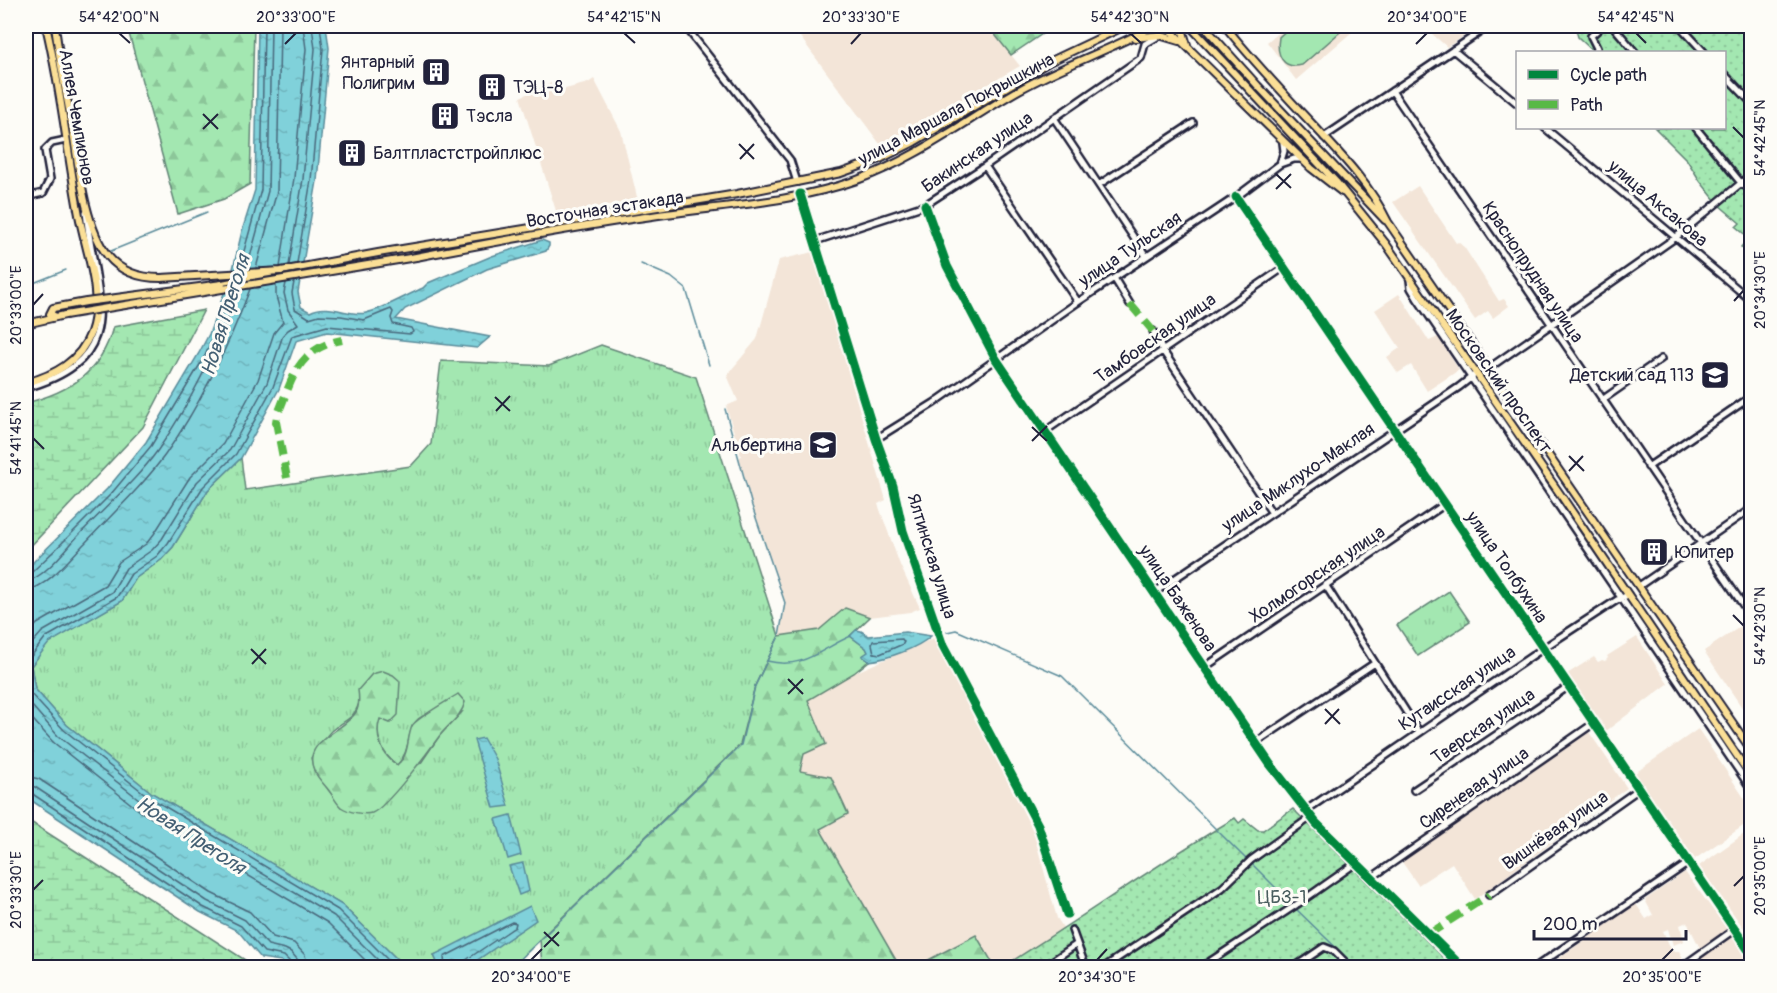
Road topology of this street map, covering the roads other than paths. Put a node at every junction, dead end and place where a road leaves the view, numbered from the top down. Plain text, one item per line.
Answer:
1 (46, 26) edge
2 (55, 26) edge
3 (684, 26) edge
4 (1114, 26) edge
5 (1125, 26) edge
6 (1154, 26) edge
7 (1166, 26) edge
8 (1184, 26) edge
9 (1190, 26) edge
10 (1204, 26) edge
11 (1226, 26) edge
12 (1231, 26) edge
13 (1489, 26) edge
14 (1602, 26) edge
15 (1613, 26) edge
16 (1680, 26) edge
17 (1163, 36) junction
18 (1104, 37) junction
19 (1238, 42) junction
20 (1121, 43) junction
21 (1187, 46) junction
22 (1453, 50) junction
23 (1596, 51) edge
24 (1634, 51) edge
25 (1703, 51) edge
26 (1726, 75) edge
27 (1392, 91) junction
28 (1516, 102) edge
29 (1752, 103) edge
30 (1054, 118) junction
31 (1193, 123) dead end
32 (1546, 129) edge
33 (1697, 129) edge
34 (1279, 136) junction
35 (1324, 137) junction
36 (66, 140) junction
37 (1303, 159) junction
38 (1280, 164) junction
39 (985, 166) junction
40 (1752, 174) edge
41 (797, 182) junction
42 (1741, 183) junction
43 (1100, 184) junction
44 (1752, 191) edge
45 (84, 194) junction
46 (800, 194) junction
47 (26, 197) edge
48 (1236, 197) junction
49 (1350, 198) junction
50 (925, 205) junction
51 (1388, 222) junction
52 (1675, 238) junction
53 (815, 242) junction
54 (1146, 256) junction
55 (1283, 268) junction
56 (281, 271) junction
57 (1114, 278) junction
58 (1752, 301) edge
59 (1078, 302) junction
60 (1130, 304) dead end
61 (56, 317) junction
62 (1550, 323) junction
63 (26, 324) edge
64 (1153, 331) dead end
65 (1163, 351) junction
66 (996, 359) junction
67 (1661, 359) dead end
68 (1489, 368) junction
69 (1473, 376) junction
70 (26, 383) edge
71 (1459, 387) junction
72 (26, 388) edge
73 (1477, 388) junction
74 (1752, 396) edge
75 (1602, 400) junction
76 (1513, 426) junction
77 (1394, 429) junction
78 (1507, 430) junction
79 (1044, 432) junction
80 (876, 439) junction
81 (1648, 467) junction
82 (1569, 483) junction
83 (1558, 491) junction
84 (1445, 504) junction
85 (1752, 508) edge
86 (1272, 513) junction
87 (1581, 524) junction
88 (1573, 530) junction
89 (1701, 544) junction
90 (1326, 586) junction
91 (1639, 586) junction
92 (1155, 592) junction
93 (1628, 595) junction
94 (1620, 598) junction
95 (1752, 618) edge
96 (1542, 649) junction
97 (1375, 663) junction
98 (1205, 667) junction
99 (1569, 686) junction
100 (1594, 723) junction
101 (1419, 732) junction
102 (1255, 743) junction
103 (1752, 751) edge
104 (1752, 778) edge
105 (1639, 789) junction
106 (1414, 790) dead end
107 (1752, 790) edge
108 (1305, 811) junction
109 (1311, 817) junction
110 (1690, 862) junction
111 (1356, 863) junction
112 (1371, 878) junction
113 (1489, 895) dead end
114 (1067, 914) dead end
115 (1735, 929) junction
116 (1072, 930) dead end
117 (1077, 944) junction
118 (1752, 955) edge
119 (1042, 968) edge
120 (1086, 968) edge
121 (1103, 968) edge
122 (1200, 968) edge
123 (1293, 968) edge
124 (1350, 968) edge
125 (1463, 968) edge
126 (1534, 968) edge
127 (1680, 968) edge

1 - 36 main road, Аллея Чемпионов
2 - 45 main road, Аллея Чемпионов
3 - 41 street, Ялтинская улица
4 - 18 main road
5 - 18 main road, улица Маршала Покрышкина
6 - 20 main road, улица Маршала Покрышкина
7 - 21 main road
8 - 21 main road
9 - 49 main road, Московский проспект
10 - 51 main road
11 - 19 main road
12 - 19 main road
13 - 22 street
14 - 23 street
15 - 24 street
16 - 25 street
17 - 20 main road
17 - 21 main road
17 - 30 street, Бакинская улица
18 - 41 main road, улица Маршала Покрышкина
19 - 35 main road
20 - 46 main road, улица Маршала Покрышкина
21 - 34 main road
22 - 27 street
22 - 28 street
26 - 29 street
27 - 35 street
27 - 62 street, Краснопрудная улица
30 - 39 street, Бакинская улица
30 - 43 street
31 - 43 street
32 - 52 street, улица Аксакова
33 - 42 street
34 - 37 main road
34 - 38 street
35 - 51 main road
36 - 47 street
36 - 70 main road, Аллея Чемпионов
37 - 38 street
37 - 49 main road
38 - 48 street, улица Тульская
39 - 50 street, Бакинская улица
39 - 59 street
40 - 42 street
41 - 46 main road, Ялтинская улица
41 - 56 main road, Восточная эстакада
42 - 44 street
42 - 52 street
43 - 54 street
45 - 56 main road, Аллея Чемпионов
45 - 72 street
46 - 53 street, Ялтинская улица
46 - 61 main road, Восточная эстакада, bridge
48 - 54 street, улица Тульская
48 - 55 street, улица Толбухина
49 - 69 main road, Московский проспект
50 - 53 street, Бакинская улица
50 - 66 street, улица Баженова
51 - 68 main road, Московский проспект
52 - 58 street, улица Аксакова
52 - 62 street
53 - 80 street, Ялтинская улица
54 - 57 street, улица Тульская
55 - 65 street, Тамбовская улица
55 - 77 street, улица Толбухина
56 - 61 main road, bridge
57 - 59 street, улица Тульская
57 - 60 street
59 - 66 street, улица Тульская
61 - 63 main road, Восточная эстакада
62 - 68 street
62 - 75 street, Краснопрудная улица
64 - 65 street
65 - 79 street, Тамбовская улица
65 - 86 street
66 - 79 street, улица Баженова
66 - 80 street, улица Тульская
67 - 75 street
68 - 82 main road, Московский проспект
69 - 71 street, улица Миклухо-Маклая
69 - 73 street
69 - 76 main road, Московский проспект
71 - 73 street
71 - 77 street, улица Миклухо-Маклая
73 - 78 street
74 - 81 street
75 - 81 street, Краснопрудная улица
76 - 78 street
76 - 83 main road, Московский проспект
77 - 84 street, улица Толбухина
77 - 86 street, улица Миклухо-Маклая
78 - 88 street
79 - 92 street, улица Баженова
80 - 114 street, Ялтинская улица
81 - 89 street, Краснопрудная улица
82 - 83 main road
82 - 91 main road, Московский проспект
83 - 87 main road, Московский проспект
84 - 90 street, Холмогорская улица
84 - 96 street, улица Толбухина
85 - 89 street
86 - 92 street, улица Миклухо-Маклая
87 - 88 street
87 - 93 main road, Московский проспект
88 - 94 street
89 - 91 street
89 - 95 street, Краснопрудная улица
90 - 97 street
90 - 98 street, Холмогорская улица
91 - 103 main road, Московский проспект
92 - 98 street, улица Баженова
93 - 94 street, Кутаисская улица
93 - 104 main road, Московский проспект
94 - 96 street, Кутаисская улица
94 - 107 street
96 - 99 street, улица Толбухина
96 - 101 street, Кутаисская улица
97 - 101 street
97 - 102 street
98 - 102 street, улица Баженова
99 - 100 street, улица Толбухина
99 - 106 street, Тверская улица
100 - 105 street, улица Толбухина
100 - 112 street, Сиреневая улица
101 - 108 street, Кутаисская улица
102 - 108 street, улица Баженова
105 - 110 street, улица Толбухина
105 - 113 street, Вишнёвая улица
108 - 109 street, улица Баженова
109 - 111 street, улица Баженова
109 - 121 street
110 - 115 street, улица Толбухина
110 - 126 street
111 - 112 street, улица Баженова
111 - 122 street
112 - 125 street, улица Баженова
115 - 118 street, улица Толбухина
115 - 127 street
116 - 117 street
117 - 119 street
117 - 120 street
123 - 124 street

